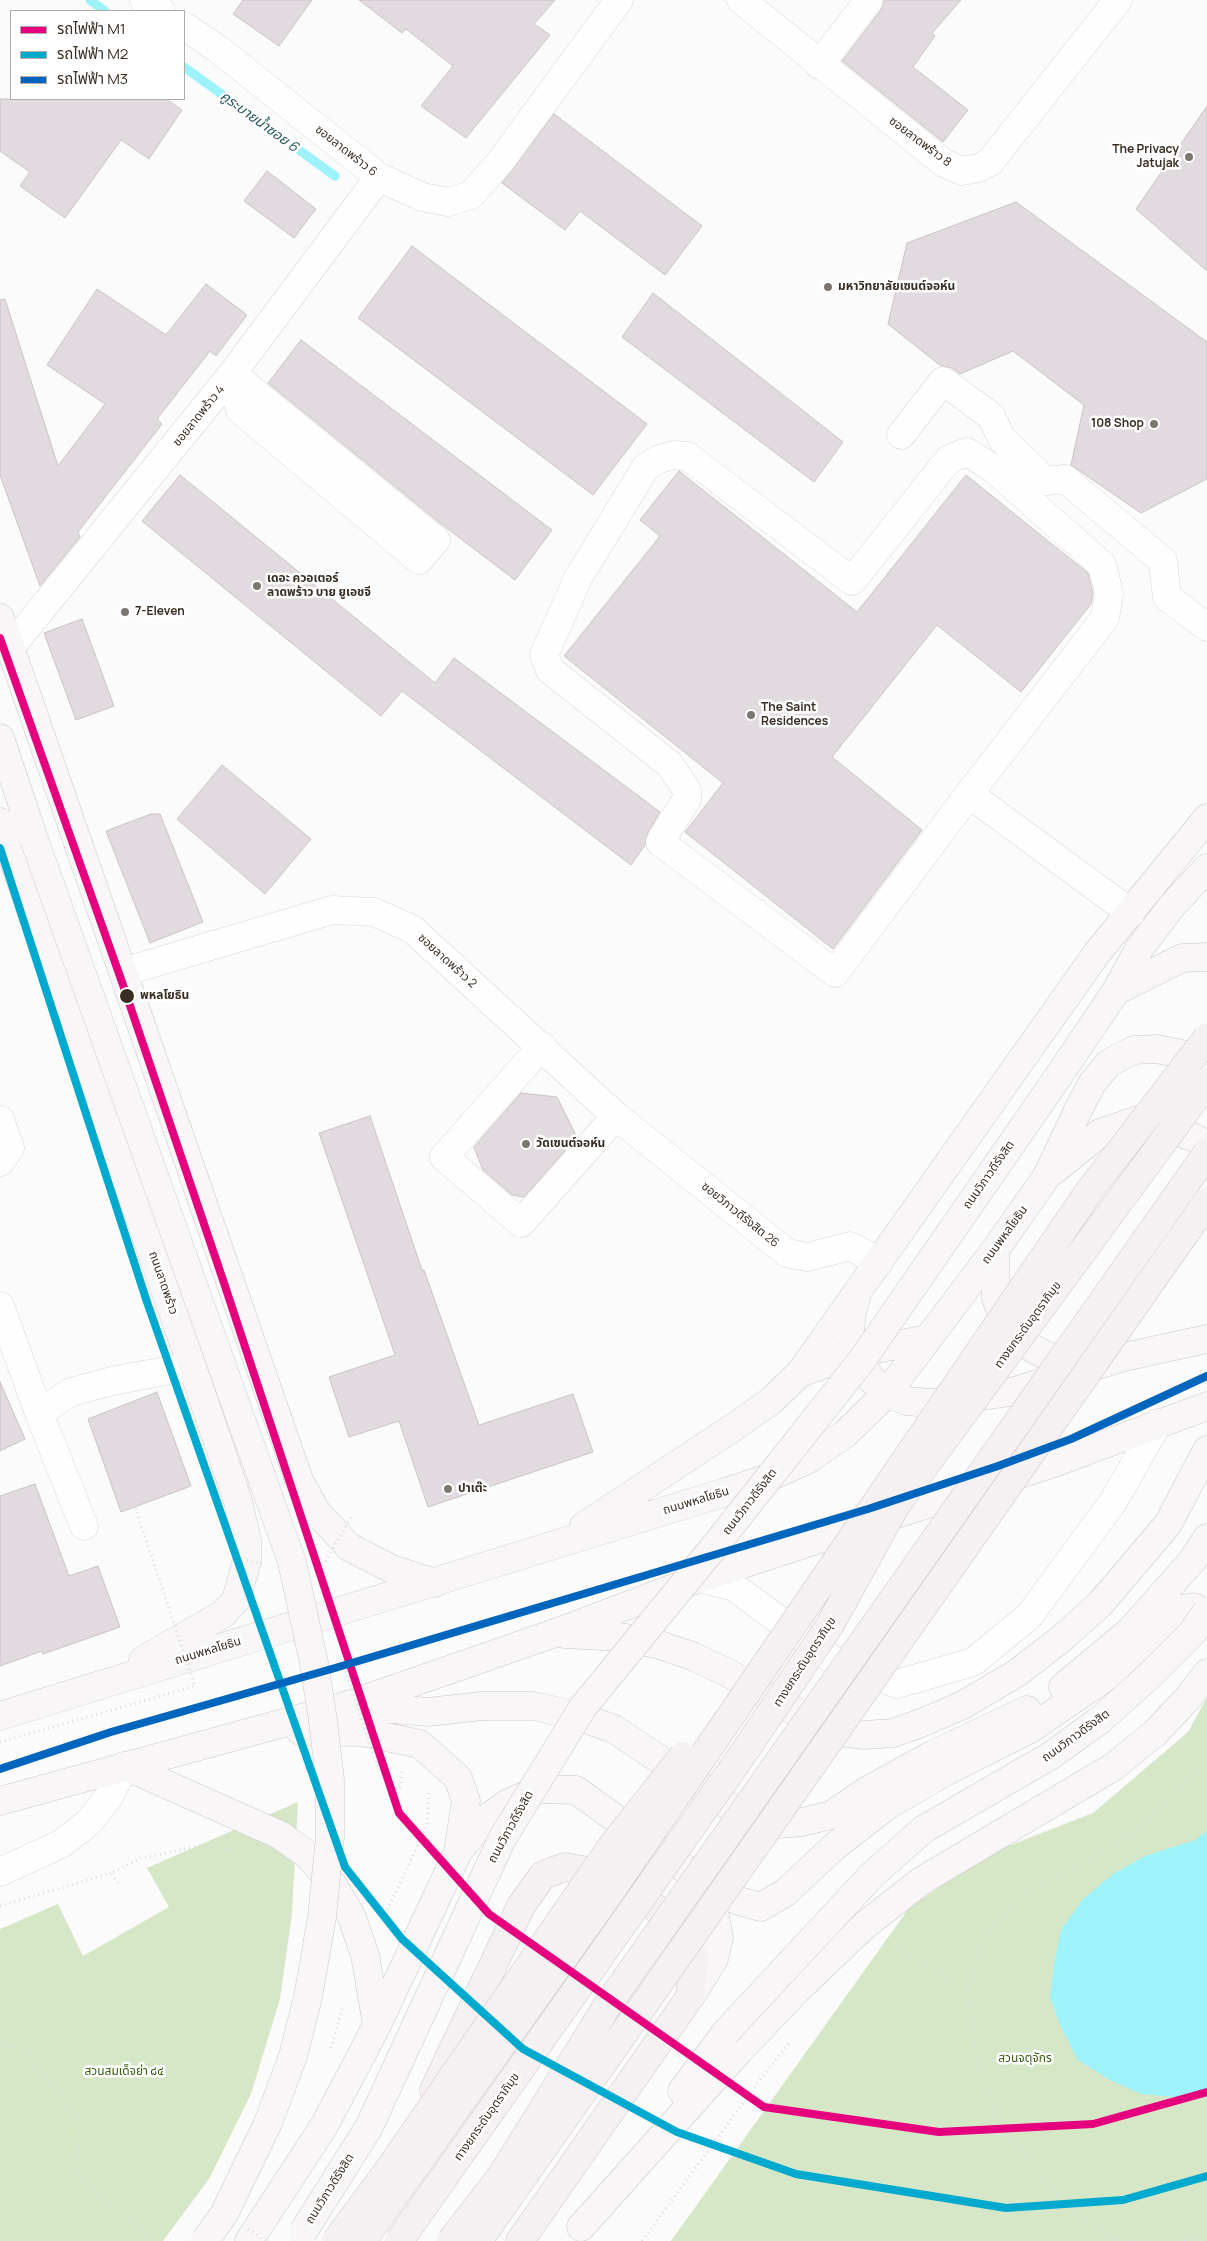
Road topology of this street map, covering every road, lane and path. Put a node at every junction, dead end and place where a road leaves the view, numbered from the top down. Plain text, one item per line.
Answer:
1 (144, 0) edge
2 (618, 0) edge
3 (741, 0) edge
4 (869, 0) edge
5 (1118, 0) edge
6 (159, 10) edge
7 (185, 27) edge
8 (819, 64) junction
9 (379, 177) junction
10 (237, 378) junction
11 (900, 435) dead end
12 (0, 618) edge
13 (1207, 627) edge
14 (10, 648) junction
15 (0, 738) edge
16 (969, 794) junction
17 (1207, 818) edge
18 (0, 822) edge
19 (1207, 868) edge
20 (1131, 913) junction
21 (1207, 956) edge
22 (123, 972) junction
23 (1116, 992) junction
24 (1207, 1038) edge
25 (542, 1046) junction
26 (1207, 1069) edge
27 (1207, 1082) edge
28 (616, 1116) junction
29 (0, 1120) edge
30 (1207, 1145) edge
31 (1207, 1153) edge
32 (0, 1162) edge
33 (1047, 1176) junction
34 (1207, 1202) edge
35 (995, 1250) junction
36 (879, 1262) junction
37 (861, 1286) junction
38 (0, 1306) edge
39 (927, 1339) junction
40 (1207, 1339) edge
41 (854, 1353) junction
42 (1124, 1357) junction
43 (192, 1366) junction
44 (800, 1373) junction
45 (887, 1393) junction
46 (1207, 1406) edge
47 (39, 1413) junction
48 (1158, 1423) junction
49 (286, 1440) junction
50 (1207, 1450) edge
51 (224, 1456) junction
52 (896, 1506) junction
53 (135, 1507) dead end
54 (351, 1517) dead end
55 (84, 1526) dead end
56 (1207, 1538) edge
57 (556, 1544) junction
58 (320, 1572) dead end
59 (700, 1578) junction
60 (435, 1583) junction
61 (1207, 1611) edge
62 (1207, 1616) edge
63 (555, 1633) junction
64 (343, 1663) dead end
65 (1207, 1672) edge
66 (102, 1683) junction
67 (345, 1706) junction
68 (0, 1716) edge
69 (262, 1730) junction
70 (0, 1742) edge
71 (1207, 1761) edge
72 (125, 1766) junction
73 (408, 1771) dead end
74 (425, 1787) dead end
75 (12, 1798) edge
76 (0, 1810) edge
77 (820, 1818) junction
78 (243, 1849) dead end
79 (458, 1852) junction
80 (818, 1862) junction
81 (0, 1872) edge
82 (111, 1873) junction
83 (118, 1883) dead end
84 (710, 1887) junction
85 (0, 1906) edge
86 (864, 1926) junction
87 (365, 1955) junction
88 (968, 1991) junction
89 (690, 1997) junction
90 (344, 2004) dead end
91 (377, 2025) junction
92 (796, 2035) dead end
93 (0, 2044) edge
94 (330, 2050) dead end
95 (502, 2175) junction
96 (246, 2232) edge
97 (576, 2234) edge
98 (299, 2236) edge
99 (1207, 2237) edge
100 (153, 2241) edge
101 (205, 2241) edge
102 (265, 2241) edge
103 (329, 2241) edge
104 (336, 2241) edge
105 (362, 2241) edge
106 (399, 2241) edge
107 (450, 2241) edge
108 (462, 2241) edge
109 (478, 2241) edge
110 (520, 2241) edge
111 (642, 2241) edge
112 (1145, 2241) edge
113 (1174, 2241) edge

1 - 6 street
2 - 9 street, ซอยลาดพร้าว 6
3 - 8 street, ซอยลาดพร้าว 8
4 - 8 street
5 - 8 street, ซอยลาดพร้าว 8
7 - 9 street, ซอยลาดพร้าว 6
9 - 10 street, ซอยลาดพร้าว 4
10 - 10 street
10 - 14 street, ซอยลาดพร้าว 4
11 - 13 street
12 - 14 main road
14 - 22 main road
15 - 101 main road, bridge
16 - 16 street
16 - 20 street
17 - 20 main road
18 - 43 main road, ถนนลาดพร้าว
19 - 23 main road, ถนนวิภาวดีรังสิต
20 - 36 main road
21 - 23 main road
22 - 25 street, ซอยลาดพร้าว 2
22 - 49 main road
23 - 98 main road, ถนนวิภาวดีรังสิต, bridge
24 - 105 highway, bridge
25 - 28 street, ซอยลาดพร้าว 2
25 - 28 street
26 - 33 main road, ถนนพหลโยธิน
27 - 52 highway, ทางยกระดับอุตราภิมุข, bridge
28 - 36 street, ซอยวิภาวดีรังสิต 26
29 - 32 street
30 - 33 main road
31 - 95 highway, bridge
33 - 35 main road, ถนนพหลโยธิน
34 - 109 highway, bridge
35 - 39 main road, ถนนพหลโยธิน
35 - 42 main road
36 - 37 main road
37 - 41 main road
37 - 44 main road
38 - 47 street
39 - 41 main road
39 - 45 main road, ถนนพหลโยธิน
40 - 42 main road
41 - 44 main road
41 - 45 main road
42 - 45 main road
43 - 47 street
43 - 51 main road, ถนนลาดพร้าว
44 - 57 main road
45 - 57 main road, ถนนพหลโยธิน
46 - 48 main road
47 - 55 street
48 - 59 main road
48 - 59 street
49 - 51 main road
49 - 60 main road
50 - 63 main road
51 - 66 main road, ถนนลาดพร้าว
52 - 104 highway, bridge
52 - 106 highway, ทางยกระดับอุตราภิมุข, bridge
53 - 70 path, bridge
54 - 58 path, bridge
56 - 77 main road
57 - 60 main road, ถนนพหลโยธิน
59 - 63 main road
60 - 66 main road, ถนนพหลโยธิน
61 - 97 main road, ถนนวิภาวดีรังสิต, bridge
62 - 80 main road
63 - 67 main road
64 - 73 path, bridge
65 - 86 main road
66 - 68 main road, ถนนพหลโยธิน
67 - 69 main road
67 - 77 main road
69 - 72 main road
69 - 79 main road
71 - 88 path
72 - 75 main road
72 - 81 street
72 - 87 main road
74 - 87 path
75 - 76 main road
77 - 80 main road
78 - 82 path
79 - 84 main road
79 - 91 main road
80 - 84 main road
82 - 83 path
82 - 85 path
84 - 89 main road
86 - 88 path
86 - 97 main road
87 - 91 main road
88 - 112 path
89 - 103 highway
89 - 110 highway
90 - 94 path
91 - 96 main road
92 - 111 path
93 - 100 path
95 - 107 highway, bridge
95 - 108 highway, bridge
96 - 102 path, bridge
99 - 113 path

